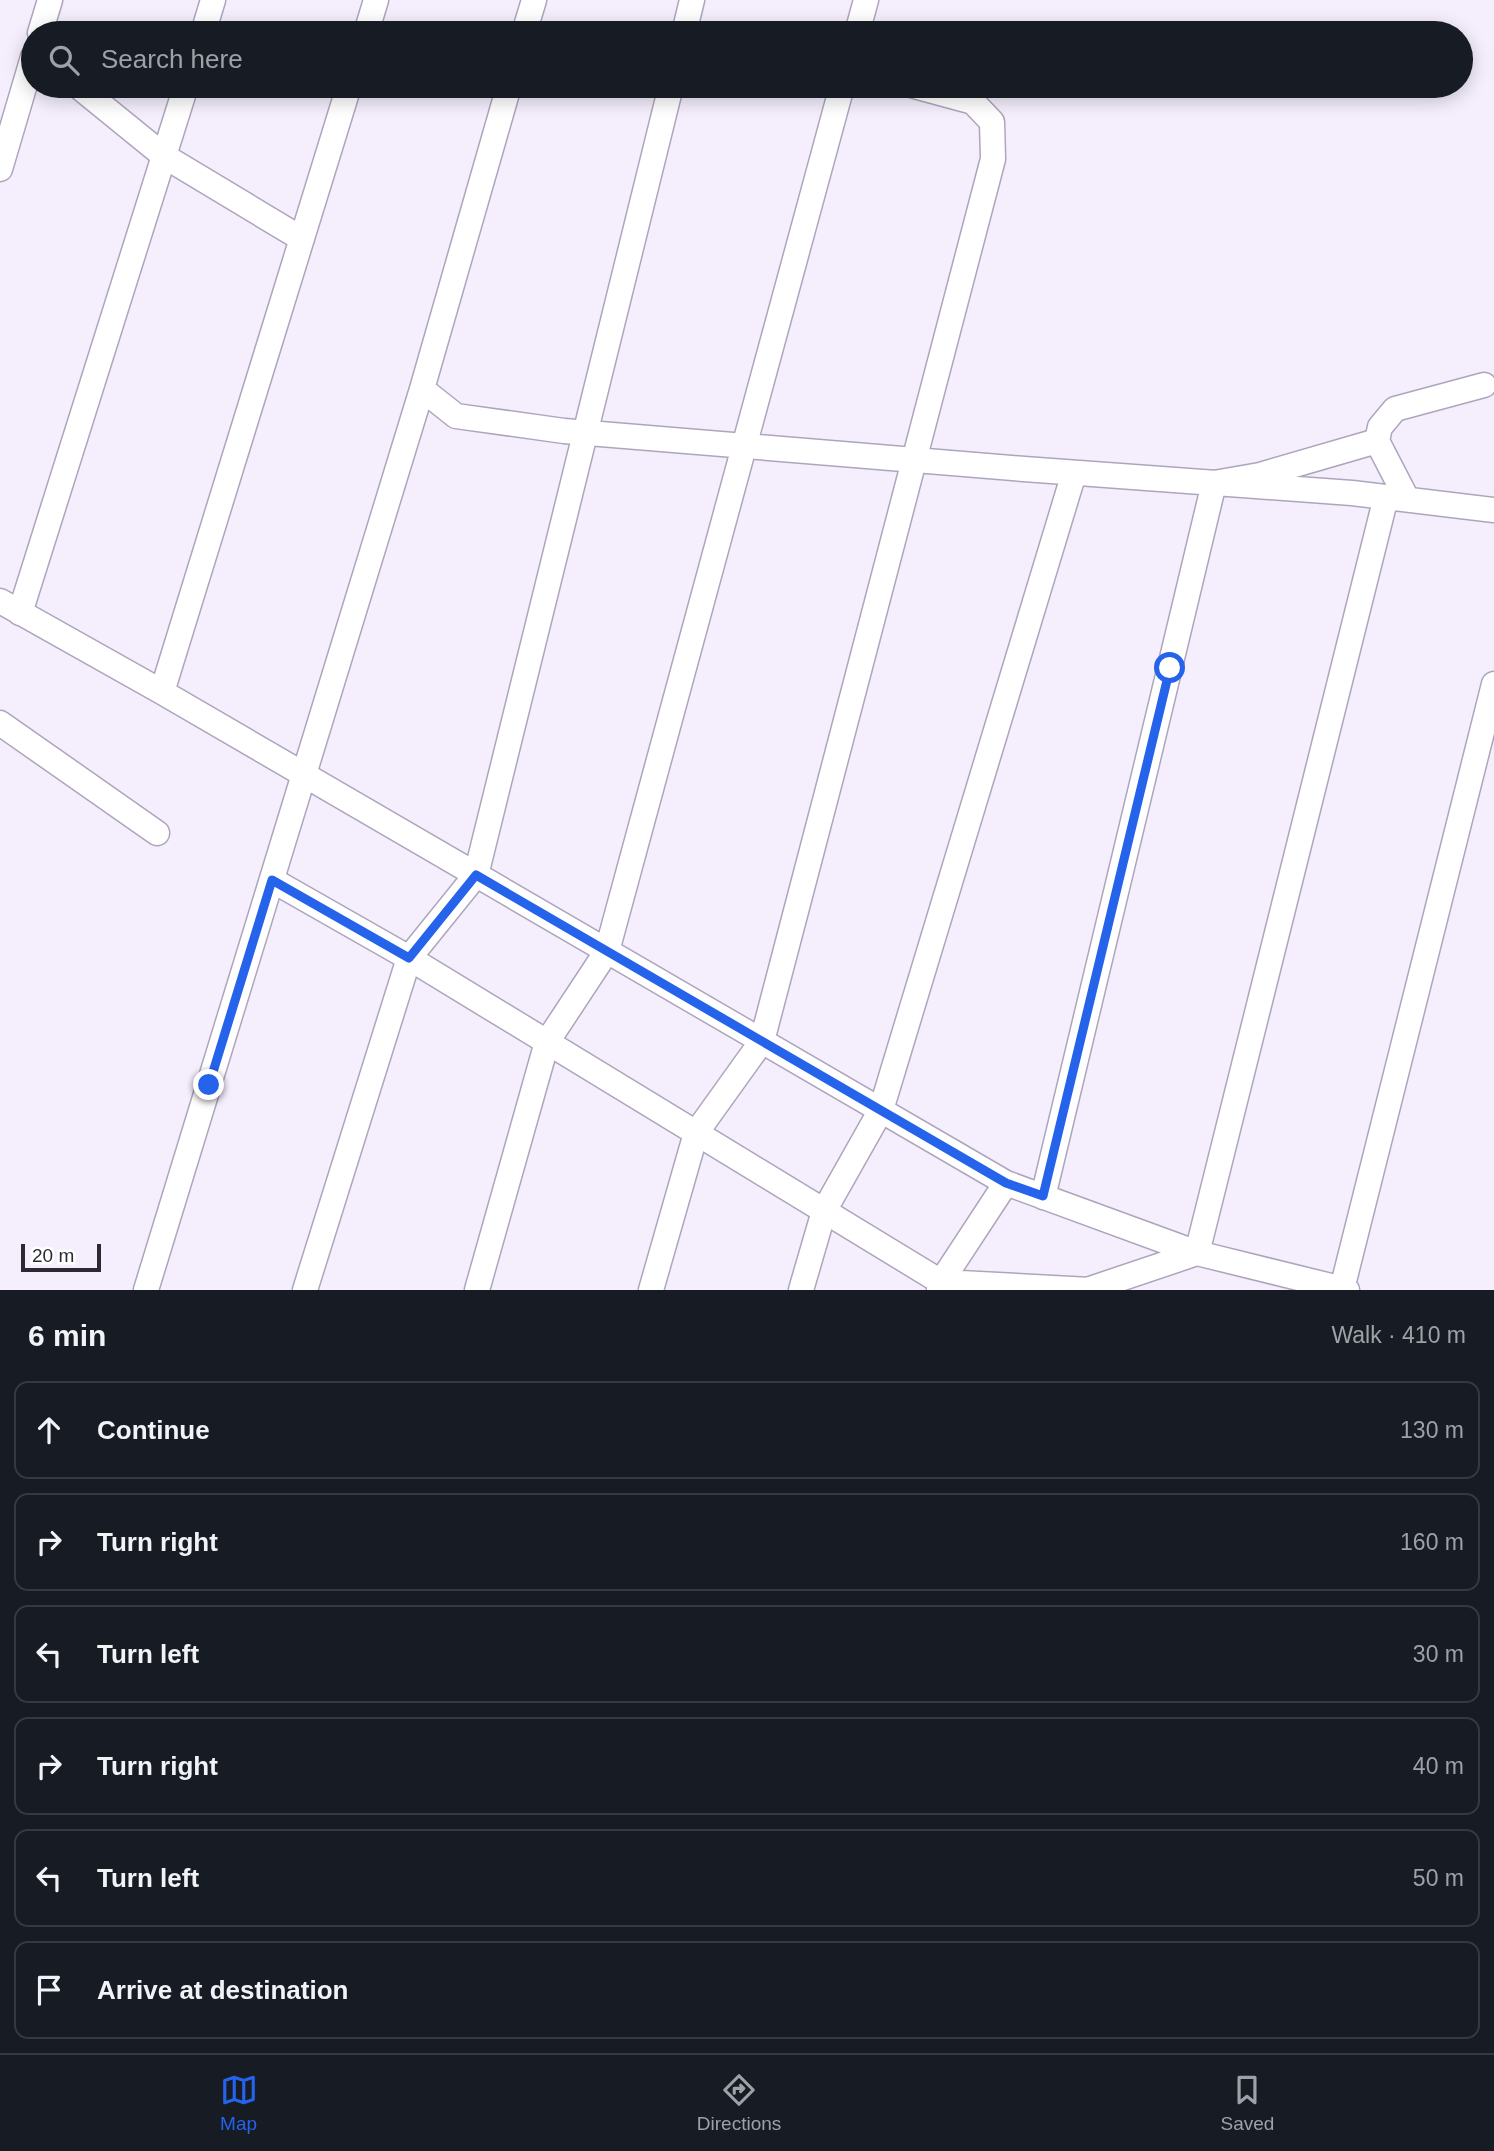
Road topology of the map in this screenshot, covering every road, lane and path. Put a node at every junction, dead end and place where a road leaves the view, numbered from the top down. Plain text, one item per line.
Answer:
1 (50, 0) edge
2 (214, 0) edge
3 (376, 0) edge
4 (534, 0) edge
5 (692, 0) edge
6 (866, 0) edge
7 (44, 21) edge
8 (207, 21) edge
9 (370, 21) edge
10 (528, 21) edge
11 (687, 21) edge
12 (860, 21) edge
13 (21, 98) edge
14 (93, 98) edge
15 (182, 98) edge
16 (345, 98) edge
17 (506, 98) edge
18 (668, 98) edge
19 (839, 98) edge
20 (958, 98) edge
21 (164, 156) junction
22 (0, 169) edge
23 (302, 239) junction
24 (1491, 386) edge
25 (422, 389) junction
26 (585, 433) junction
27 (1377, 441) junction
28 (744, 446) junction
29 (914, 460) junction
30 (1074, 473) junction
31 (1214, 483) junction
32 (1396, 498) junction
33 (1494, 510) edge
34 (10, 607) edge
35 (1494, 684) edge
36 (162, 692) junction
37 (0, 723) edge
38 (304, 775) junction
39 (157, 832) dead end
40 (476, 875) junction
41 (272, 880) junction
42 (607, 951) junction
43 (409, 958) junction
44 (762, 1041) junction
45 (547, 1042) junction
46 (881, 1110) junction
47 (696, 1133) junction
48 (1006, 1183) junction
49 (1043, 1196) junction
50 (824, 1211) junction
51 (1198, 1253) junction
52 (1263, 1280) edge
53 (946, 1287) edge
54 (1090, 1289) edge
55 (1345, 1289) edge
56 (146, 1290) edge
57 (305, 1290) edge
58 (477, 1290) edge
59 (651, 1290) edge
60 (801, 1290) edge

1 - 7 street
2 - 8 street
3 - 9 street
4 - 10 street
5 - 11 street
6 - 12 street
13 - 22 street
14 - 21 street
15 - 21 street
16 - 23 street
17 - 25 street
18 - 26 street
19 - 28 street
20 - 29 street
21 - 23 street
21 - 34 street
23 - 36 street
24 - 27 street
25 - 26 street
25 - 38 street
26 - 28 street
26 - 40 street
27 - 31 street
27 - 32 street
28 - 29 street
28 - 42 street
29 - 30 street
29 - 44 street
30 - 31 street
30 - 46 street
31 - 32 street
31 - 49 street
32 - 33 street
32 - 51 street
34 - 36 street
35 - 55 street
36 - 38 street
37 - 39 street
38 - 40 street
38 - 41 street
40 - 42 street
40 - 43 street
41 - 43 street
41 - 56 street
42 - 44 street
42 - 45 street
43 - 45 street
43 - 57 street
44 - 46 street
44 - 47 street
45 - 47 street
45 - 58 street
46 - 48 street
46 - 50 street
47 - 50 street
47 - 59 street
48 - 49 street
48 - 53 street
49 - 51 street
50 - 53 street
50 - 60 street
51 - 52 street
51 - 54 street
52 - 55 street
53 - 54 street

